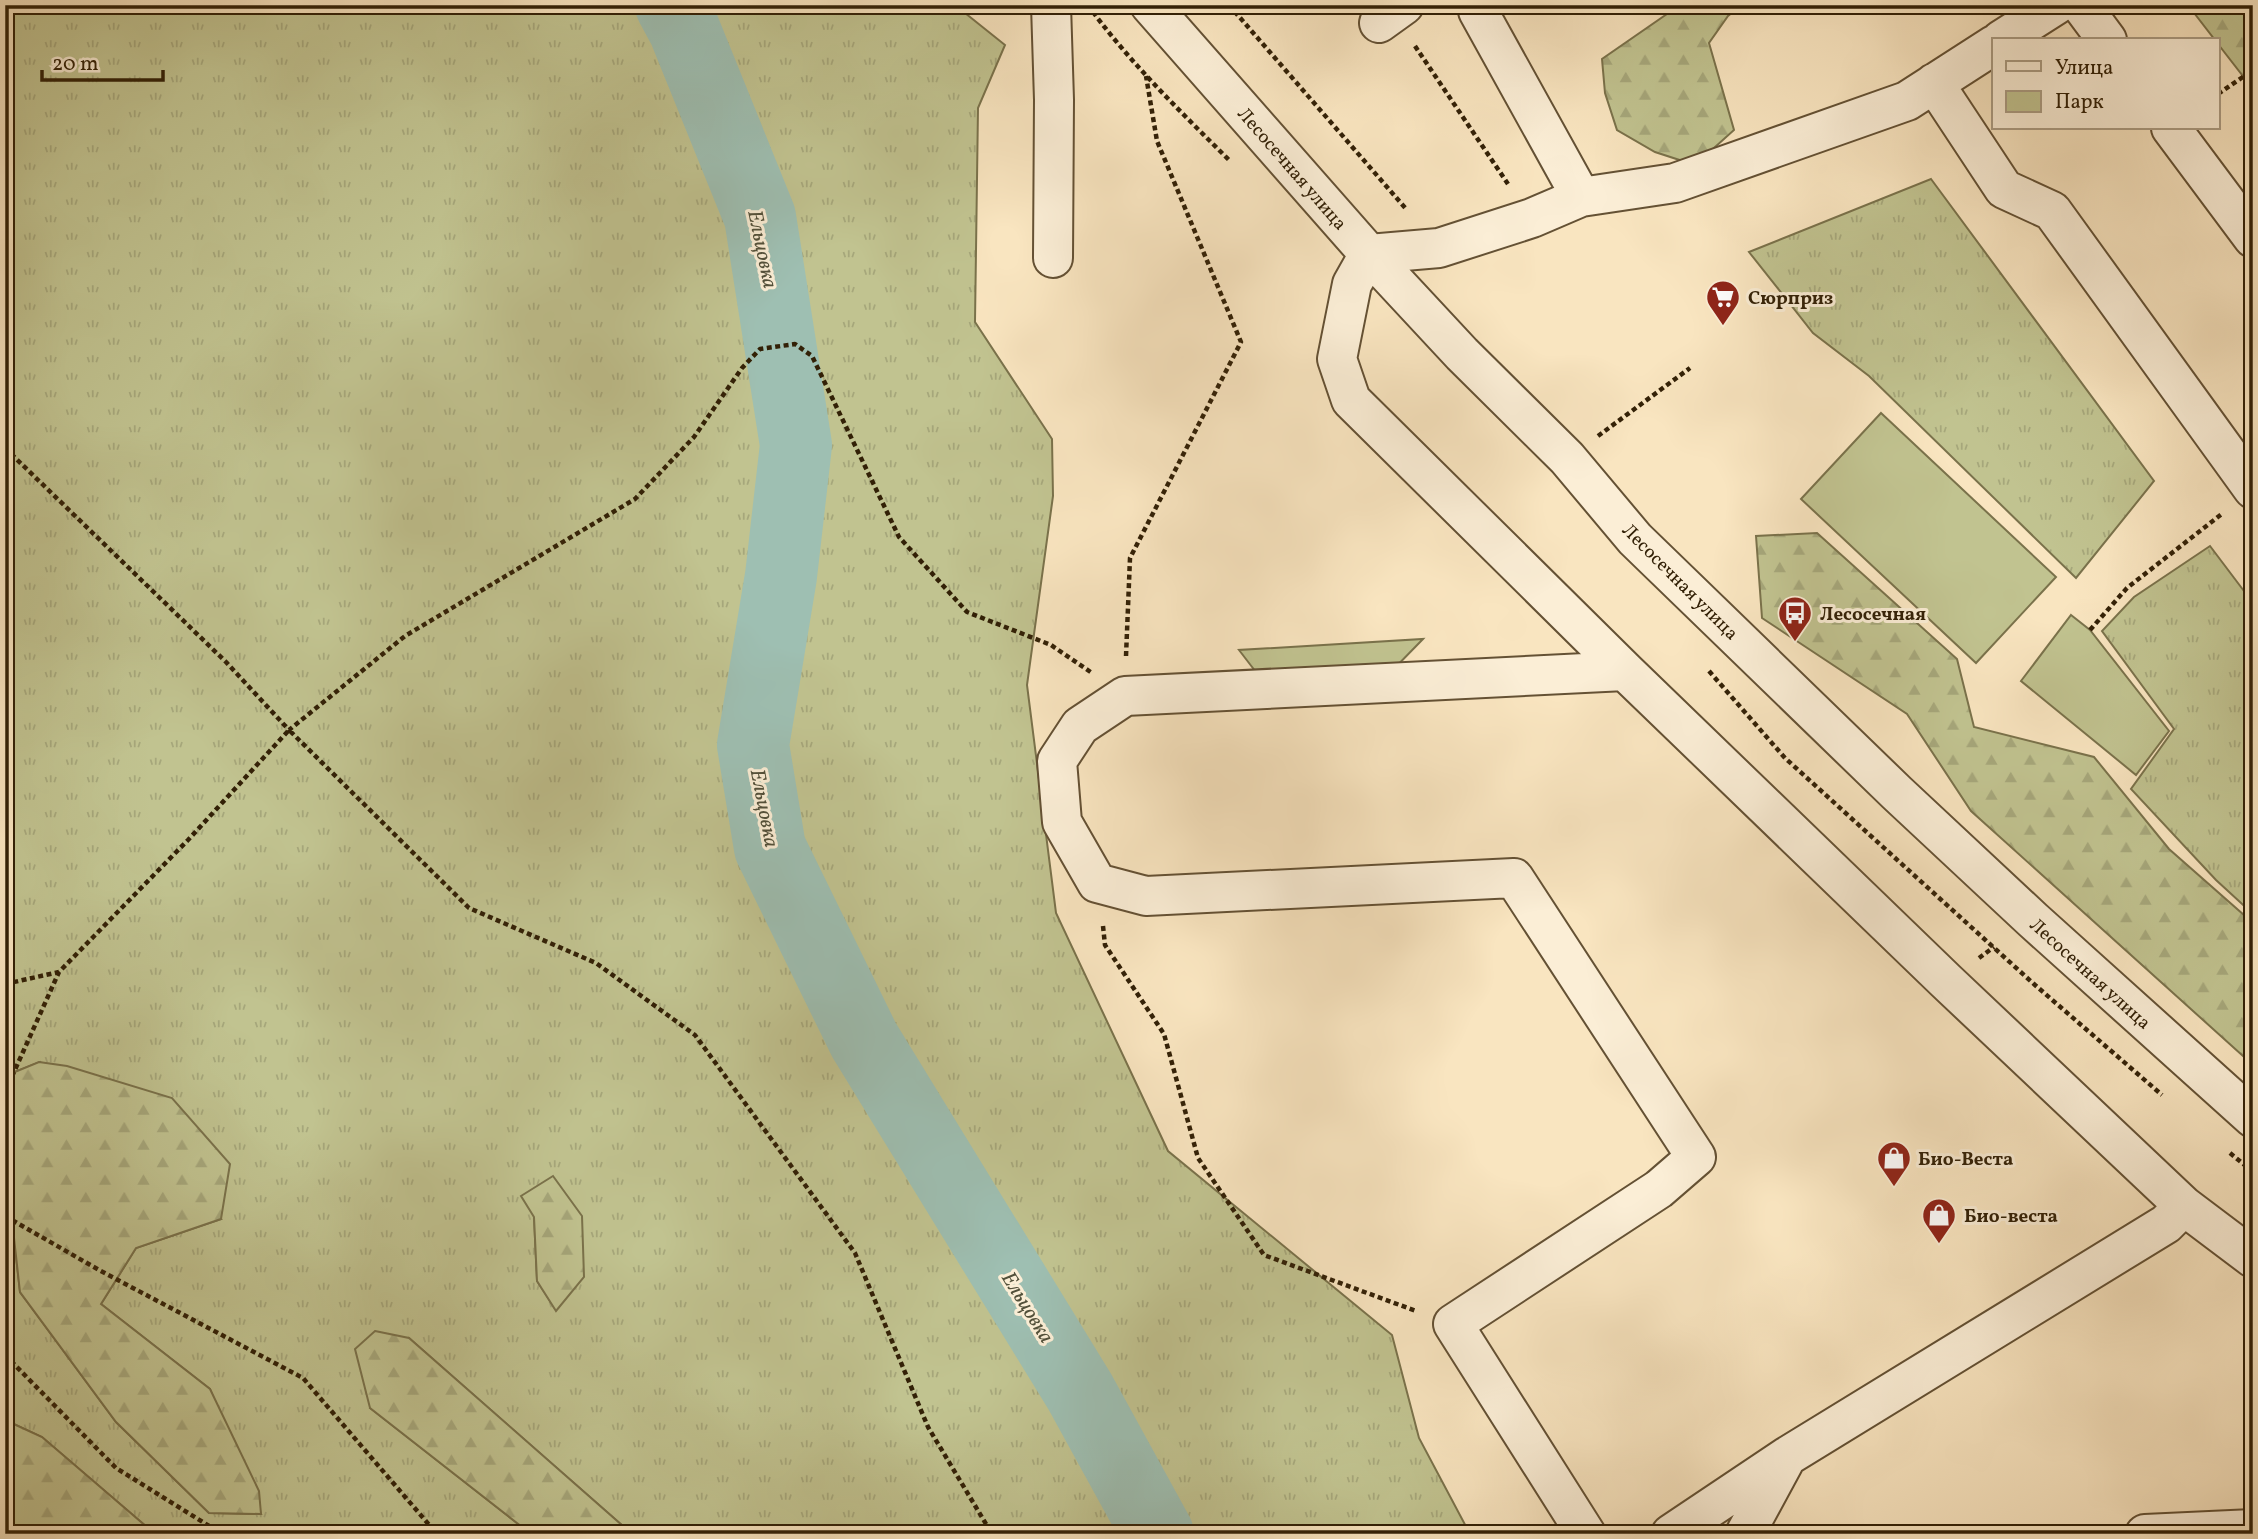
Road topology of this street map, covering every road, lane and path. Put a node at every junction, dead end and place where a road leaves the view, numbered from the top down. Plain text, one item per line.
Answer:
1 (1051, 5) edge
2 (1150, 5) edge
3 (1229, 5) edge
4 (2056, 5) edge
5 (2081, 5) edge
6 (1475, 7) edge
7 (1391, 14) edge
8 (2004, 38) edge
9 (2106, 38) edge
10 (1992, 46) edge
11 (2253, 70) edge
12 (1146, 76) dead end
13 (1934, 83) junction
14 (2220, 93) edge
15 (2172, 130) edge
16 (1581, 197) junction
17 (1532, 218) junction
18 (2253, 238) edge
19 (1439, 248) junction
20 (1369, 254) junction
21 (1054, 258) dead end
22 (1690, 368) dead end
23 (5, 448) edge
24 (1567, 458) junction
25 (2242, 497) edge
26 (2090, 630) dead end
27 (1625, 671) junction
28 (1125, 696) junction
29 (289, 730) junction
30 (1097, 883) junction
31 (2033, 920) junction
32 (59, 972) junction
33 (1947, 981) junction
34 (5, 984) edge
35 (5, 1092) edge
36 (2253, 1118) edge
37 (2184, 1206) junction
38 (5, 1216) edge
39 (2253, 1258) edge
40 (1453, 1324) junction
41 (5, 1355) edge
42 (1786, 1457) junction
43 (2253, 1530) edge
44 (222, 1534) edge
45 (437, 1534) edge
46 (992, 1534) edge
47 (1586, 1534) edge
48 (1671, 1534) edge
49 (1745, 1534) edge
50 (2145, 1534) edge

1 - 21 street
2 - 20 street, Лесосечная улица
3 - 19 path
4 - 8 street
5 - 9 street
6 - 16 street
7 - 17 path
10 - 13 street
11 - 14 path
12 - 28 path
13 - 16 street
13 - 25 street
15 - 18 street
16 - 17 street
17 - 19 street
19 - 20 street
20 - 24 street, Лесосечная улица
20 - 27 street
22 - 24 path
23 - 29 path
24 - 31 street, Лесосечная улица
25 - 26 path
27 - 28 street
27 - 33 street
28 - 29 path
28 - 30 street
29 - 32 path
29 - 46 path
30 - 40 path
30 - 40 street
31 - 33 path
31 - 36 street, Лесосечная улица
32 - 34 path
32 - 35 path
33 - 37 street
37 - 39 street
37 - 42 street
38 - 45 path
40 - 47 street
41 - 44 path
42 - 48 street
42 - 49 street
43 - 50 street

